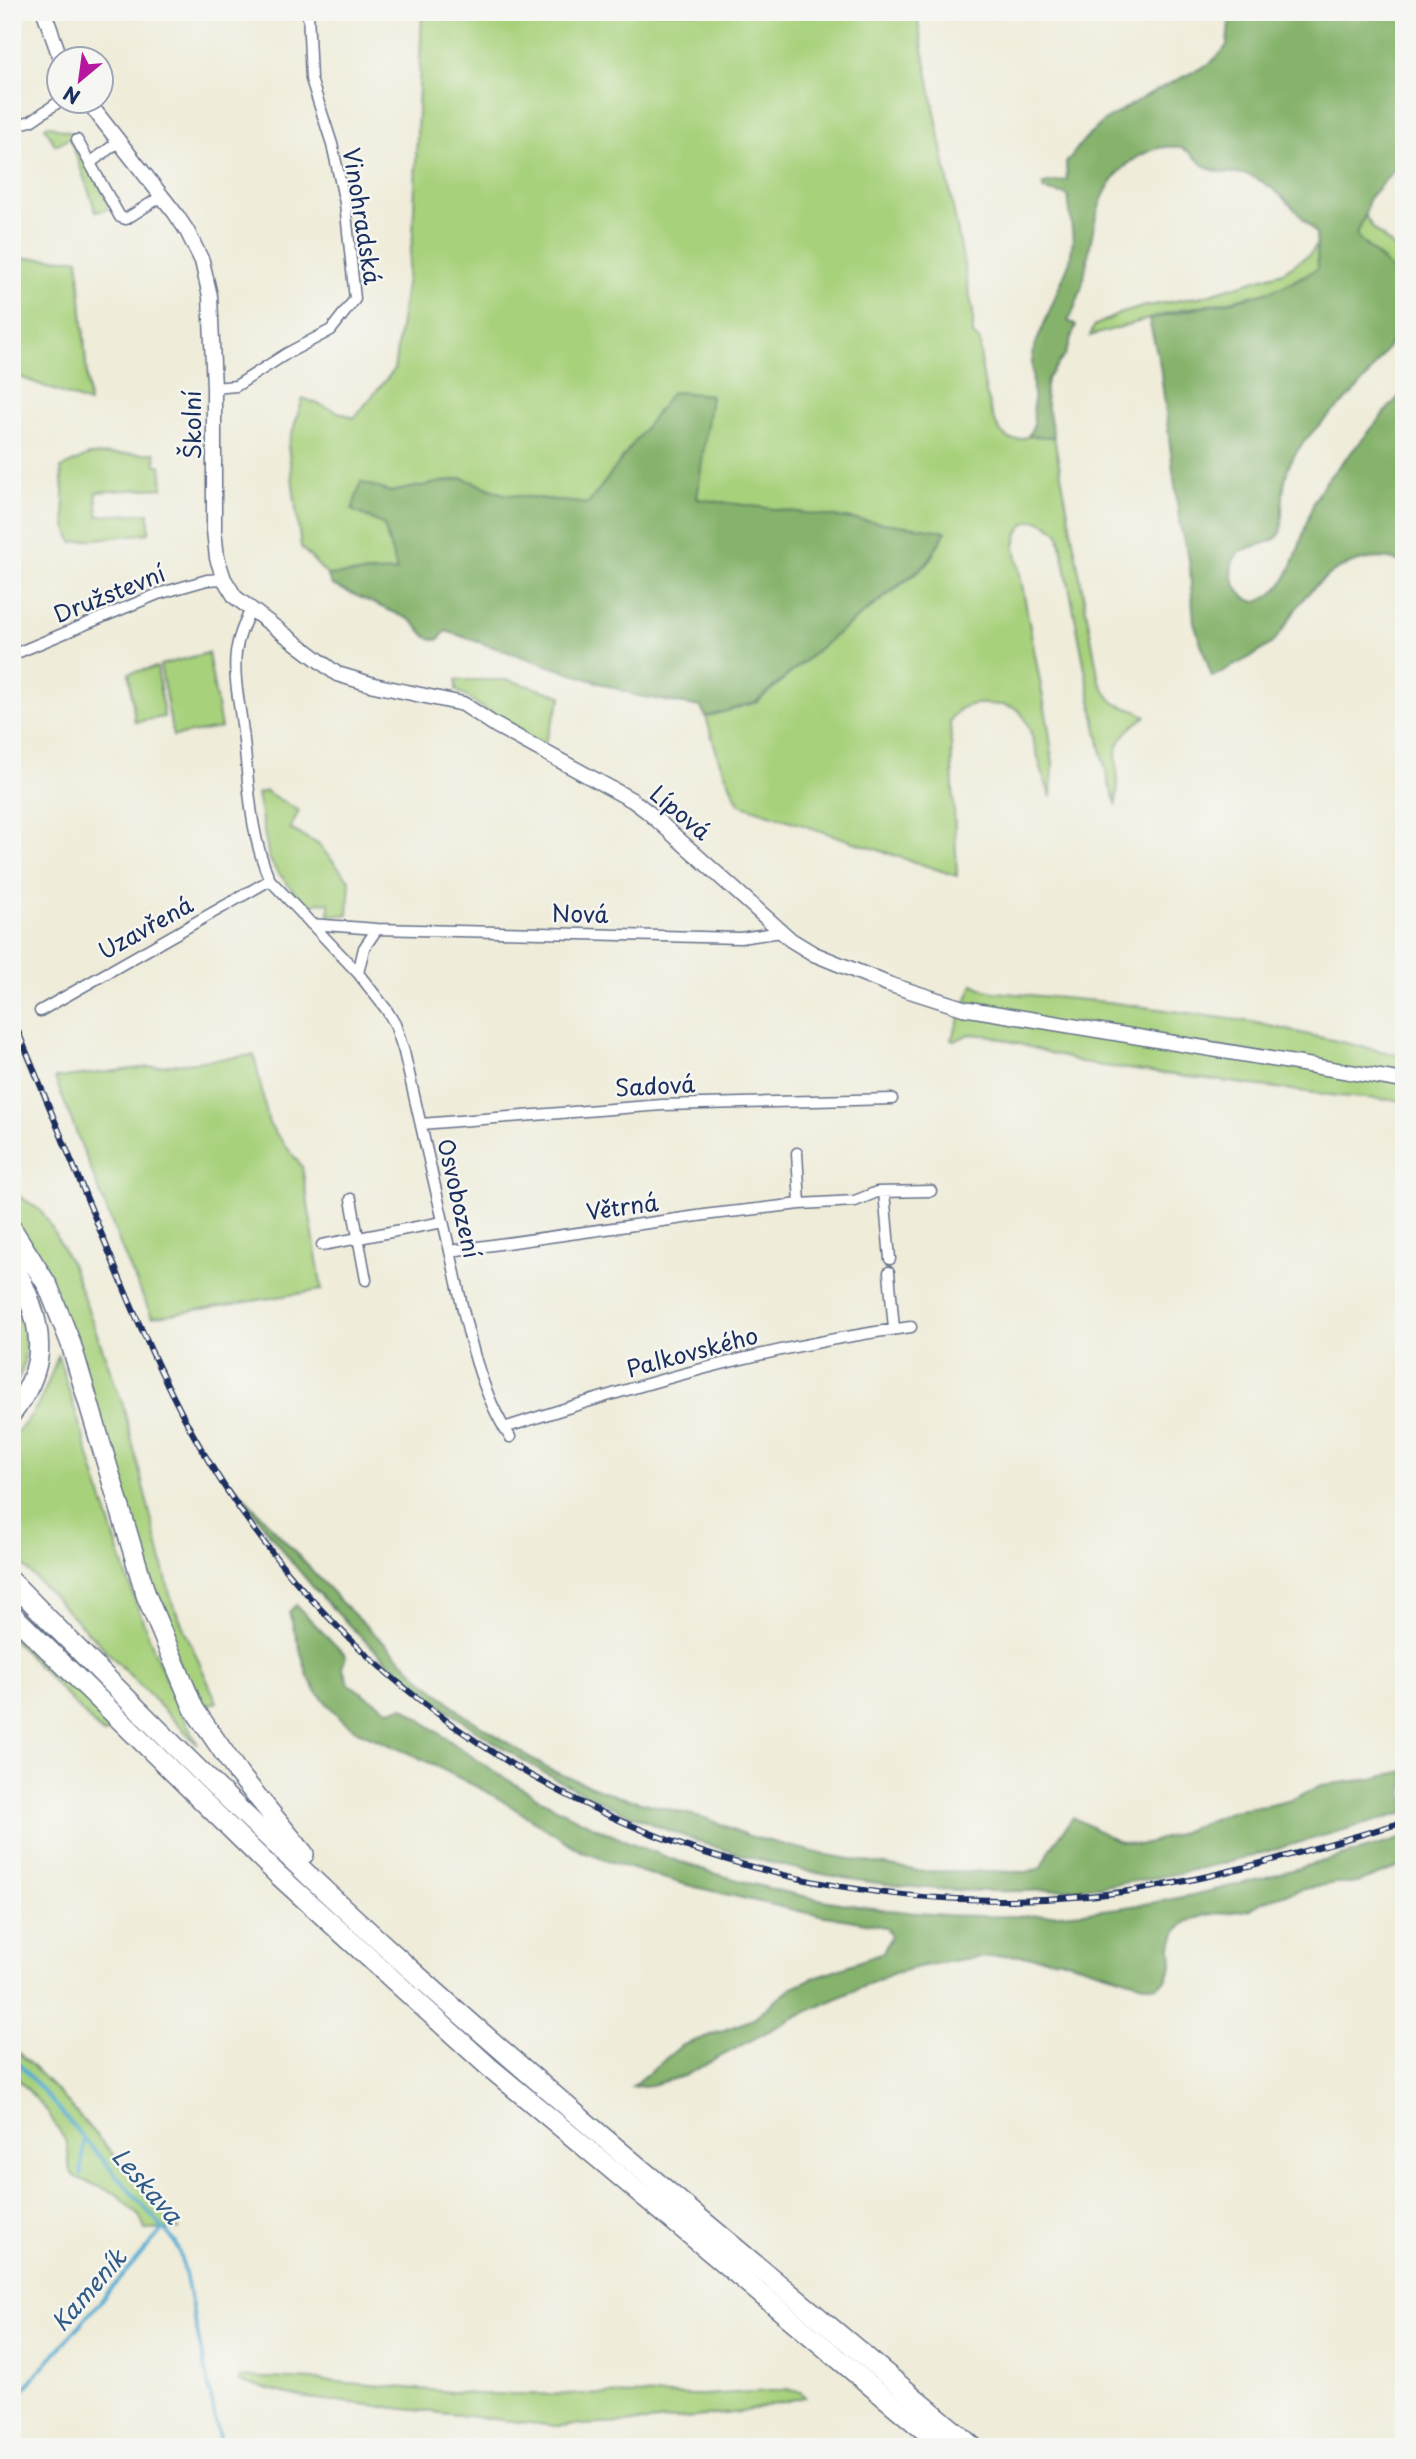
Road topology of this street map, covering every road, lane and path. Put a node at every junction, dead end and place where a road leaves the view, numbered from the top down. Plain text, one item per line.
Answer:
1 (308, 12) edge
2 (45, 15) edge
3 (56, 46) edge
4 (46, 111) edge
5 (99, 116) edge
6 (12, 125) edge
7 (77, 140) dead end
8 (114, 145) dead end
9 (90, 163) junction
10 (162, 196) junction
11 (214, 388) junction
12 (223, 579) junction
13 (250, 611) junction
14 (286, 638) joint
15 (12, 655) edge
16 (270, 880) junction
17 (311, 924) junction
18 (371, 931) junction
19 (782, 932) junction
20 (356, 967) junction
21 (40, 1011) dead end
22 (1404, 1081) edge
23 (892, 1099) dead end
24 (421, 1124) junction
25 (797, 1153) dead end
26 (931, 1191) dead end
27 (884, 1192) junction
28 (351, 1199) dead end
29 (800, 1204) junction
30 (443, 1222) junction
31 (12, 1229) edge
32 (359, 1240) junction
33 (322, 1245) dead end
34 (450, 1251) junction
35 (890, 1259) dead end
36 (12, 1264) edge
37 (889, 1272) dead end
38 (366, 1280) dead end
39 (911, 1327) dead end
40 (894, 1329) junction
41 (12, 1413) edge
42 (507, 1433) joint
43 (12, 1582) edge
44 (12, 1614) edge
45 (407, 1966) junction
46 (944, 2447) edge
47 (973, 2447) edge

1 - 11 street, Vinohradská
2 - 3 street
4 - 6 street
5 - 10 street, Školní
7 - 9 street
8 - 9 street
9 - 10 street
10 - 11 street, Školní
11 - 12 street, Školní
12 - 13 street, Školní
12 - 15 street, Družstevní
13 - 14 street, Školní
13 - 16 street, Osvobození
14 - 19 street, Lípová
16 - 17 street, Osvobození
16 - 21 street, Uzavřená
17 - 18 street, Nová
17 - 20 street, Osvobození
18 - 19 street, Nová
18 - 20 street
19 - 22 street, Lípová
20 - 24 street, Osvobození
23 - 24 street, Sadová
24 - 30 street, Osvobození
25 - 29 street
26 - 27 street, Větrná
27 - 29 street, Větrná
27 - 35 street
28 - 32 street
29 - 34 street, Větrná
30 - 32 street
30 - 34 street, Osvobození
31 - 45 highway
32 - 33 street
32 - 38 street
34 - 42 street, Osvobození
36 - 41 highway
37 - 40 street
39 - 40 street, Palkovského
40 - 42 street, Palkovského
43 - 45 highway
44 - 46 highway
45 - 47 highway

